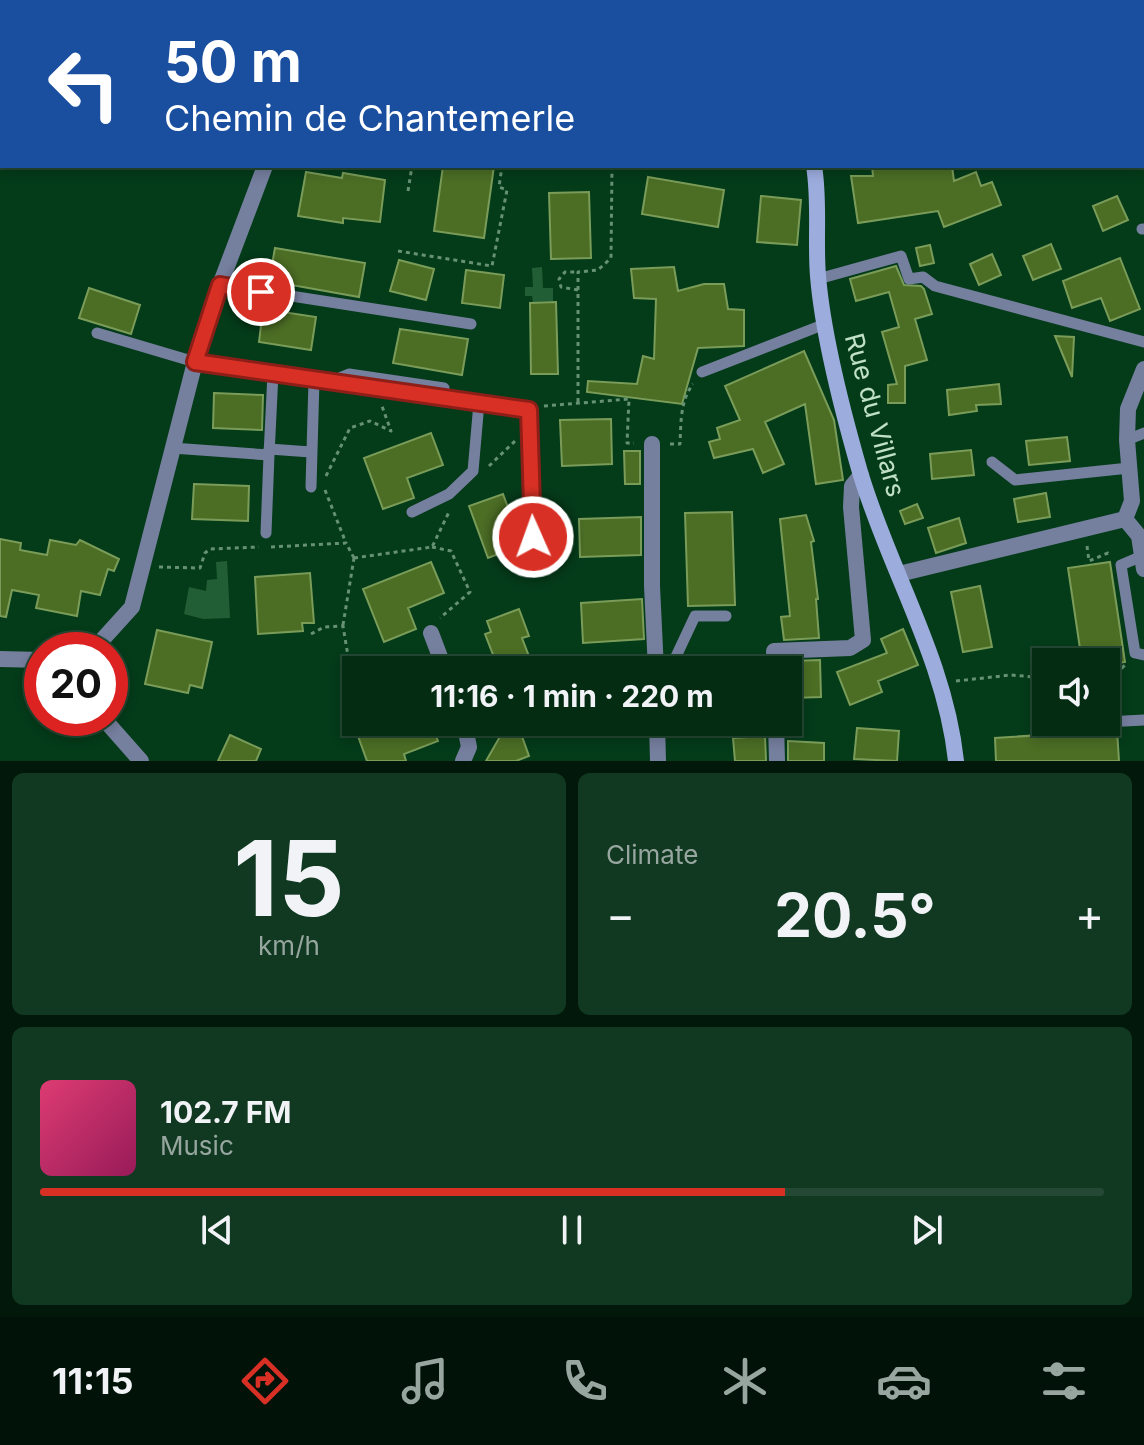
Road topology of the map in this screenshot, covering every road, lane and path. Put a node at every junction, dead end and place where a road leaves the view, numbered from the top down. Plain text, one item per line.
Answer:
1 (165, 0) edge
2 (181, 0) edge
3 (264, 168) edge
4 (412, 168) edge
5 (502, 168) edge
6 (612, 168) edge
7 (814, 168) edge
8 (408, 191) dead end
9 (398, 251) dead end
10 (578, 272) junction
11 (818, 279) junction
12 (220, 285) junction
13 (578, 290) junction
14 (471, 324) dead end
15 (825, 324) junction
16 (97, 333) dead end
17 (1144, 342) edge
18 (195, 362) junction
19 (1144, 369) edge
20 (702, 372) joint
21 (273, 373) junction
22 (314, 380) junction
23 (332, 381) junction
24 (376, 388) junction
25 (444, 388) dead end
26 (479, 403) junction
27 (578, 403) junction
28 (529, 410) junction
29 (1144, 433) edge
30 (1127, 440) junction
31 (652, 444) junction
32 (172, 448) junction
33 (269, 452) junction
34 (311, 452) junction
35 (992, 462) dead end
36 (1129, 468) junction
37 (861, 475) junction
38 (311, 487) dead end
39 (412, 512) dead end
40 (1125, 519) junction
41 (266, 533) dead end
42 (1141, 534) edge
43 (346, 543) junction
44 (432, 547) dead end
45 (1088, 555) dead end
46 (1143, 563) edge
47 (535, 565) dead end
48 (1121, 565) junction
49 (143, 567) junction
50 (899, 574) junction
51 (726, 616) dead end
52 (343, 626) junction
53 (109, 632) edge
54 (431, 633) joint
55 (311, 634) dead end
56 (1140, 654) edge
57 (348, 656) edge
58 (440, 656) edge
59 (655, 656) edge
60 (676, 656) edge
61 (774, 656) edge
62 (1120, 669) edge
63 (1032, 677) edge
64 (953, 682) dead end
65 (1144, 720) edge
66 (1120, 721) edge
67 (119, 736) edge
68 (467, 736) edge
69 (657, 736) edge
70 (776, 736) edge
71 (141, 761) edge
72 (463, 761) edge
73 (658, 761) edge
74 (777, 761) edge
75 (956, 761) edge

1 - 2 lane
3 - 12 street
4 - 8 path
5 - 9 path
6 - 10 path
7 - 11 main road, Rue du Villars
10 - 13 path
10 - 13 path
11 - 15 main road, Rue du Villars
11 - 17 lane
12 - 14 lane
12 - 18 street
13 - 27 path
15 - 20 lane
15 - 37 main road, Rue du Villars
16 - 18 lane
18 - 21 street
18 - 32 street
19 - 30 street
20 - 31 path
21 - 22 street
21 - 33 lane
22 - 23 street
22 - 34 lane
23 - 24 street
23 - 25 lane
24 - 26 street
24 - 43 path
26 - 28 street
26 - 39 lane
27 - 28 path
27 - 31 path
28 - 47 lane
29 - 30 lane
30 - 36 street
31 - 59 street
32 - 33 lane
32 - 49 street
33 - 34 lane
33 - 41 lane
34 - 38 lane
35 - 36 lane
36 - 40 street
37 - 50 main road, Rue du Villars
37 - 61 street
40 - 42 street
40 - 50 street
42 - 46 street
43 - 49 path
43 - 52 path
44 - 54 path
45 - 48 path
46 - 48 lane
48 - 56 lane
49 - 53 street
50 - 75 main road, Rue du Villars
51 - 60 lane
52 - 55 path
52 - 57 path
54 - 58 street
56 - 62 path
63 - 64 path
65 - 66 lane
67 - 71 street
68 - 72 street
69 - 73 street
70 - 74 street

